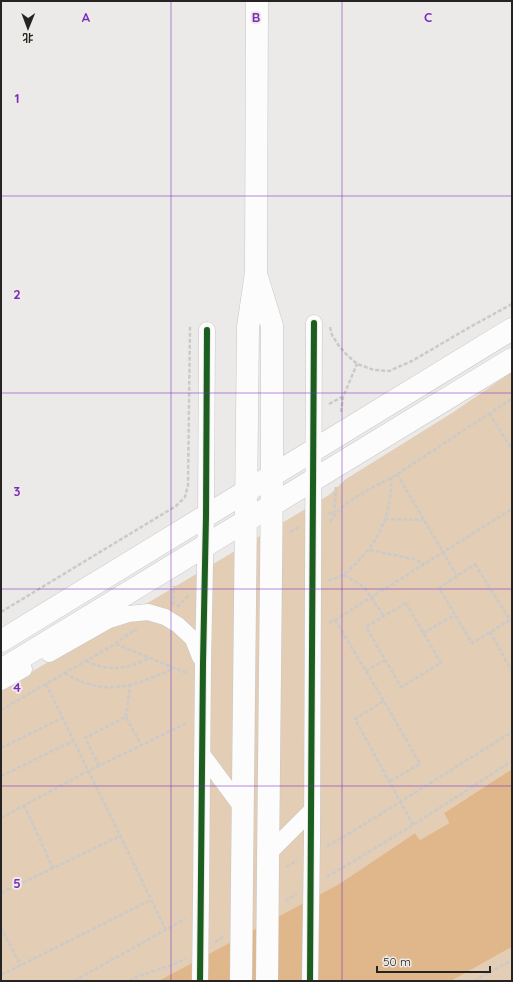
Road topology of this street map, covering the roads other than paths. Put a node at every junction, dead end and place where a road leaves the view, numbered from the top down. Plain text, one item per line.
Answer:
1 (258, 1) edge
2 (256, 272) junction
3 (322, 324) road end
4 (512, 329) edge
5 (207, 330) dead end
6 (512, 359) edge
7 (313, 451) junction
8 (272, 476) junction
9 (314, 480) junction
10 (246, 491) junction
11 (272, 505) junction
12 (206, 516) junction
13 (246, 521) junction
14 (205, 546) junction
15 (1, 641) edge
16 (195, 666) junction
17 (1, 670) edge
18 (1, 682) edge
19 (202, 754) junction
20 (243, 809) junction
21 (312, 810) junction
22 (268, 859) junction
23 (200, 981) edge
24 (241, 981) edge
25 (267, 981) edge
26 (310, 981) edge

1 - 2 main road
2 - 8 main road
2 - 10 main road
3 - 7 street
4 - 7 main road
5 - 12 street
6 - 9 main road
7 - 8 main road
7 - 9 street
8 - 10 main road
8 - 11 main road
9 - 11 main road
9 - 21 street
10 - 12 main road
10 - 13 main road
11 - 13 main road
11 - 22 main road
12 - 14 street
12 - 15 main road
13 - 14 main road
13 - 20 main road
14 - 16 street
14 - 17 main road
16 - 18 street
16 - 19 street
19 - 20 street
19 - 23 street, bridge
20 - 24 main road, bridge
21 - 22 street
21 - 26 street, bridge
22 - 25 main road, bridge

